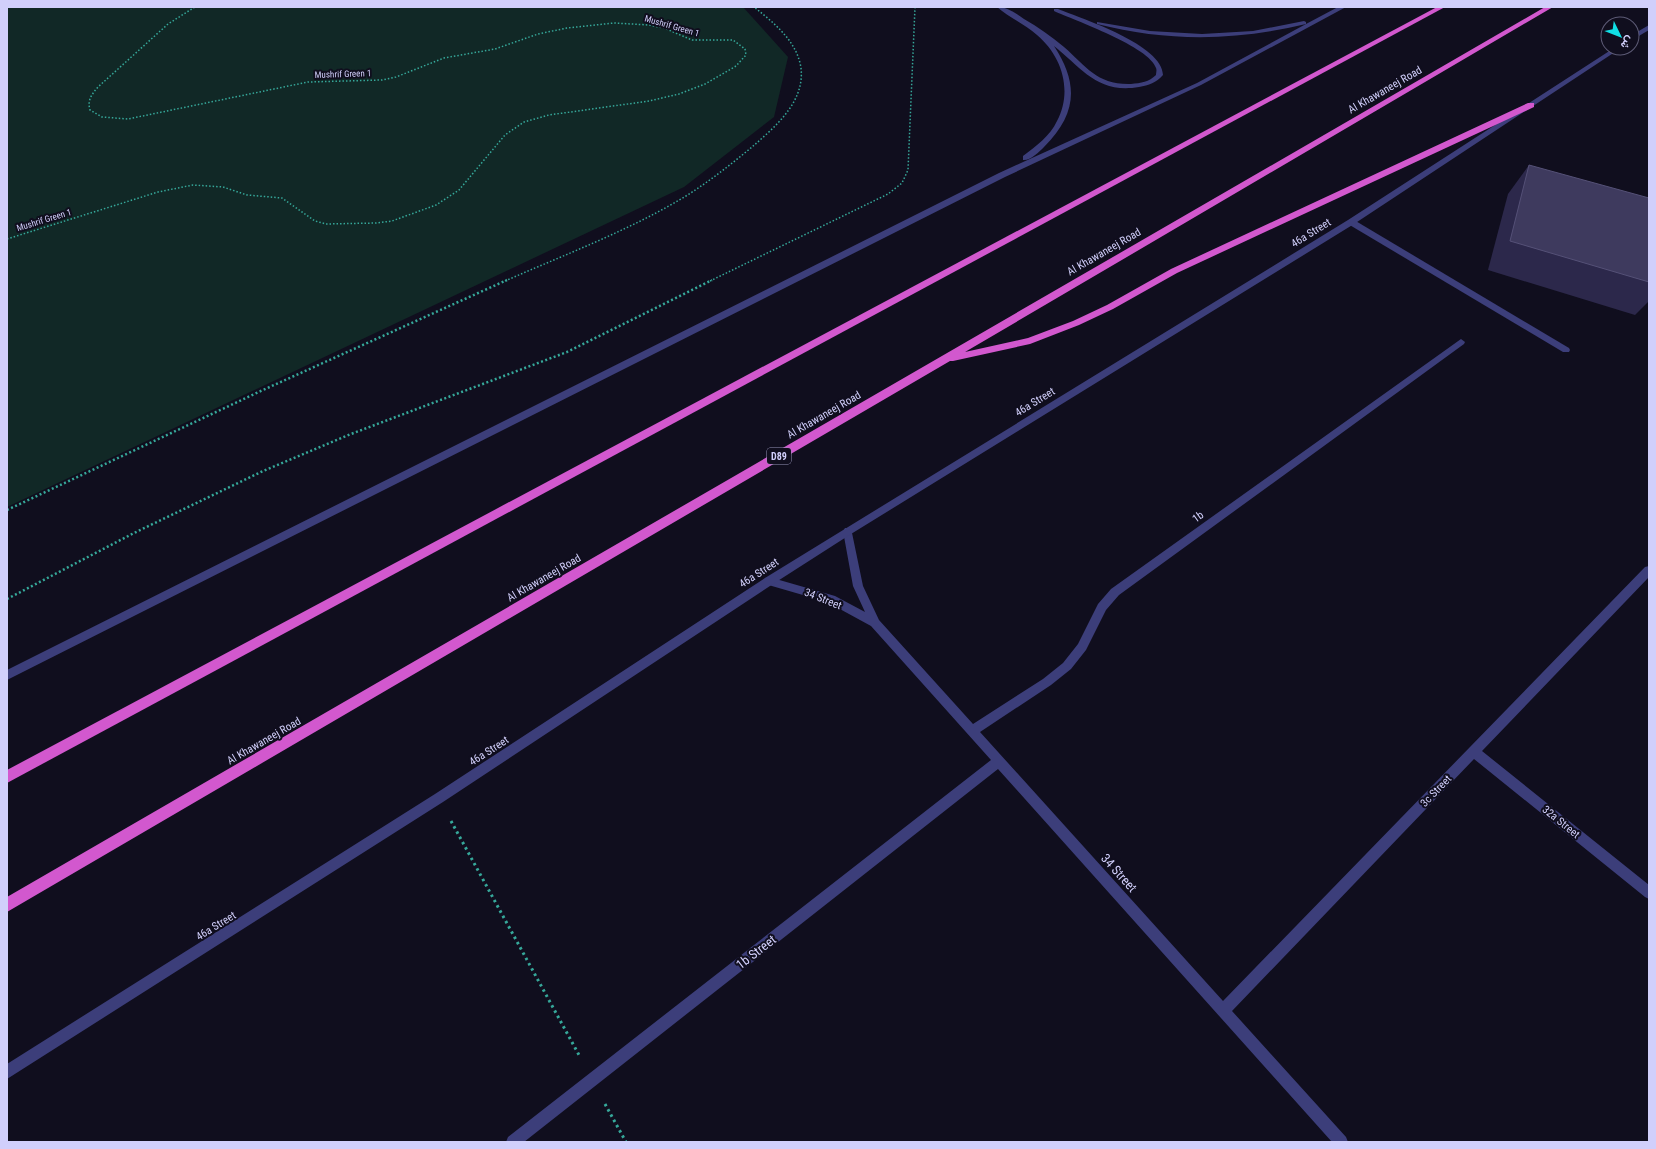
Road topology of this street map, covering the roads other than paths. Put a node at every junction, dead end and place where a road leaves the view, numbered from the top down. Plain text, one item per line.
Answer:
1 (1000, 7) edge
2 (1343, 7) edge
3 (1442, 7) edge
4 (1550, 7) edge
5 (1052, 8) edge
6 (1318, 20) junction
7 (1649, 27) edge
8 (1035, 30) junction
9 (1640, 33) edge
10 (1606, 56) edge
11 (1531, 105) junction
12 (1002, 175) junction
13 (1351, 222) junction
14 (1461, 342) dead end
15 (1566, 350) dead end
16 (942, 361) junction
17 (848, 531) junction
18 (1649, 570) edge
19 (769, 581) junction
20 (874, 623) junction
21 (7, 676) edge
22 (972, 731) junction
23 (1474, 752) junction
24 (999, 762) junction
25 (7, 777) edge
26 (1649, 893) edge
27 (7, 905) edge
28 (1223, 1011) junction
29 (7, 1072) edge
30 (513, 1142) edge
31 (1341, 1142) edge

1 - 8 street
2 - 6 street
3 - 25 highway
4 - 16 highway, Al Khawaneej Road / D89
5 - 6 street
5 - 8 street
6 - 12 street
7 - 9 street
8 - 12 street
10 - 11 street, 46a Street
11 - 13 street, 46a Street
11 - 16 highway
12 - 21 street
13 - 15 street
13 - 17 street, 46a Street
14 - 22 street, 1b
16 - 27 highway, Al Khawaneej Road / D89
17 - 19 street, 46a Street
17 - 20 street, 34 Street
18 - 23 street, 3c Street
19 - 20 street, 34 Street
19 - 29 street, 46a Street
20 - 22 street, 34 Street
22 - 24 street, 34 Street
23 - 26 street, 32a Street
23 - 28 street, 3c Street
24 - 28 street, 34 Street
24 - 30 street, 1b Street
28 - 31 street, 34 Street

